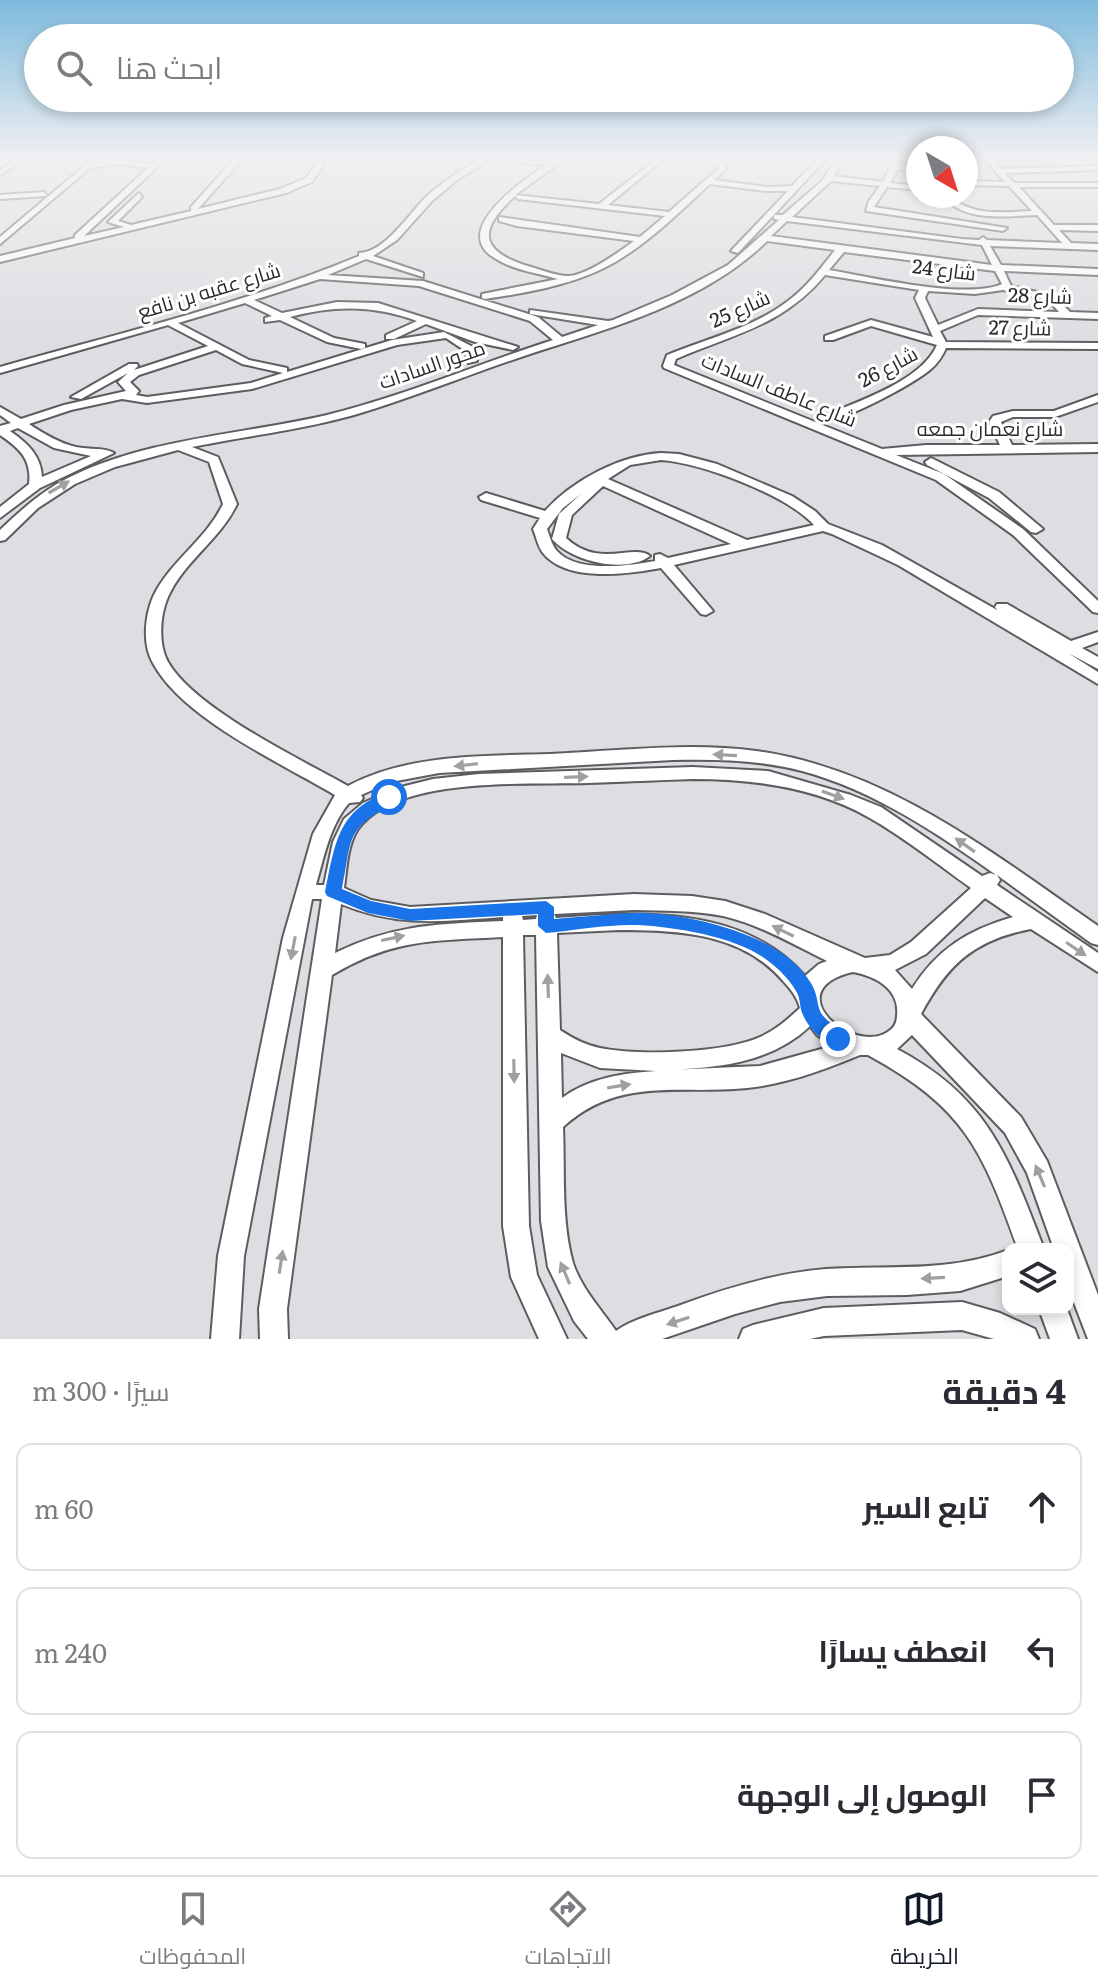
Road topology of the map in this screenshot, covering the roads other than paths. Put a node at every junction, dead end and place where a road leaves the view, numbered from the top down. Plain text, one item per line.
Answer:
1 (24, 219) edge
2 (97, 219) edge
3 (114, 219) edge
4 (150, 219) edge
5 (161, 219) edge
6 (398, 219) edge
7 (413, 219) edge
8 (492, 219) edge
9 (663, 219) edge
10 (670, 219) edge
11 (766, 219) edge
12 (784, 219) edge
13 (813, 219) edge
14 (934, 219) edge
15 (997, 219) edge
16 (1045, 219) edge
17 (501, 222) junction
18 (127, 225) junction
19 (1052, 227) junction
20 (1003, 228) junction
21 (1098, 228) edge
22 (78, 237) junction
23 (765, 238) junction
24 (639, 239) junction
25 (0, 241) edge
26 (984, 242) junction
27 (1015, 242) junction
28 (1067, 243) junction
29 (1098, 245) edge
30 (628, 247) junction
31 (842, 248) junction
32 (0, 249) edge
33 (16, 251) junction
34 (354, 254) junction
35 (367, 256) junction
36 (0, 257) edge
37 (998, 270) junction
38 (822, 272) junction
39 (1098, 272) edge
40 (303, 274) junction
41 (316, 277) junction
42 (575, 278) junction
43 (925, 287) junction
44 (1006, 288) junction
45 (485, 296) junction
46 (246, 300) junction
47 (234, 303) junction
48 (515, 306) junction
49 (1067, 315) junction
50 (1098, 316) edge
51 (281, 317) junction
52 (269, 320) junction
53 (169, 322) junction
54 (600, 322) junction
55 (419, 323) junction
56 (296, 324) junction
57 (156, 326) junction
58 (937, 328) junction
59 (444, 335) junction
60 (556, 338) junction
61 (829, 338) dead end
62 (942, 343) junction
63 (205, 346) junction
64 (361, 346) junction
65 (1098, 346) edge
66 (513, 347) junction
67 (677, 354) junction
68 (326, 357) junction
69 (472, 361) junction
70 (0, 362) edge
71 (0, 370) edge
72 (283, 370) junction
73 (110, 381) junction
74 (249, 381) junction
75 (124, 382) junction
76 (128, 394) junction
77 (1098, 398) edge
78 (4, 413) edge
79 (826, 419) junction
80 (20, 424) junction
81 (0, 430) edge
82 (239, 435) junction
83 (173, 446) junction
84 (1098, 448) edge
85 (1008, 449) junction
86 (107, 453) junction
87 (883, 453) joint
88 (901, 454) junction
89 (1098, 456) edge
90 (922, 457) junction
91 (214, 460) junction
92 (955, 473) junction
93 (940, 477) junction
94 (598, 479) junction
95 (35, 485) junction
96 (486, 497) dead end
97 (0, 514) edge
98 (546, 515) junction
99 (820, 524) junction
100 (1036, 529) dead end
101 (0, 537) edge
102 (739, 542) junction
103 (661, 559) junction
104 (1097, 608) edge
105 (706, 611) dead end
106 (1098, 637) edge
107 (1063, 650) junction
108 (1098, 664) edge
109 (1098, 679) edge
110 (348, 795) junction
111 (369, 807) junction
112 (1000, 870) junction
113 (985, 886) junction
114 (304, 892) junction
115 (333, 892) junction
116 (1063, 913) junction
117 (546, 917) junction
118 (513, 918) junction
119 (1034, 920) junction
120 (1098, 937) edge
121 (1098, 964) edge
122 (859, 965) junction
123 (322, 970) junction
124 (809, 1002) junction
125 (910, 1015) junction
126 (549, 1035) junction
127 (864, 1046) junction
128 (552, 1122) junction
129 (1027, 1243) edge
130 (1065, 1243) edge
131 (1002, 1266) edge
132 (1074, 1266) edge
133 (1055, 1315) edge
134 (1098, 1331) edge
135 (225, 1339) edge
136 (274, 1339) edge
137 (553, 1339) edge
138 (605, 1339) edge
139 (626, 1339) edge
140 (753, 1339) edge
141 (1025, 1339) edge
142 (1064, 1339) edge

1 - 25 street
2 - 22 street
3 - 18 street
4 - 18 street
5 - 36 street
6 - 34 street, شارع عقبه بن نافع
7 - 35 street, شارع عقبه بن نافع
8 - 42 street
9 - 24 street
10 - 42 street
11 - 54 street, محور السادات
12 - 23 street, محور السادات
13 - 26 street
14 - 20 street
15 - 20 street
16 - 19 street
17 - 24 street
17 - 30 street
17 - 42 street
18 - 22 street
19 - 21 street
19 - 28 street
20 - 27 street
22 - 33 street
23 - 31 street
23 - 54 street, محور السادات
24 - 30 street
26 - 27 street
26 - 29 street
26 - 37 street, شارع 24
27 - 28 street
28 - 29 street
30 - 42 street
31 - 37 street
31 - 38 street, شارع 25
32 - 33 street
33 - 36 street
34 - 35 street
34 - 40 street, شارع عقبه بن نافع
35 - 41 street, شارع عقبه بن نافع
35 - 45 street
37 - 39 street
37 - 44 street, شارع 24
38 - 43 street, شارع 24
38 - 67 street, شارع 25
40 - 41 street
40 - 70 street, شارع عقبه بن نافع
41 - 46 street, شارع عقبه بن نافع
41 - 60 street
42 - 45 street
42 - 48 street
43 - 44 street, شارع 24
43 - 58 street, شارع 26
44 - 49 street
45 - 48 street
46 - 47 street, شارع عقبه بن نافع
46 - 51 street
47 - 52 street
47 - 53 street, شارع عقبه بن نافع
48 - 54 street
49 - 50 street, شارع 28
49 - 58 street, شارع 28
51 - 52 street
51 - 55 street
51 - 56 street
52 - 68 street
53 - 57 street, شارع عقبه بن نافع
53 - 63 street
54 - 60 street, محور السادات
55 - 56 street
55 - 59 street
55 - 64 street
55 - 66 street
56 - 64 street
57 - 63 street
57 - 71 street, شارع عقبه بن نافع
58 - 62 street, شارع 26
59 - 69 street
59 - 76 street
60 - 66 street, محور السادات
60 - 82 street, محور السادات
61 - 62 street, شارع 27
62 - 65 street, شارع 27
62 - 79 street, شارع 26
63 - 72 street
63 - 73 street
63 - 74 street
63 - 75 street
64 - 68 street
66 - 69 street, محور السادات
67 - 79 street, شارع عاطف السادات
67 - 87 street, شارع عاطف السادات
68 - 72 street
69 - 86 street, محور السادات
72 - 74 street
73 - 75 street
73 - 78 street
74 - 76 street
75 - 76 street
76 - 80 street
77 - 85 street
78 - 80 street
79 - 88 street, شارع عاطف السادات
80 - 81 street
80 - 86 street
81 - 95 street
82 - 83 street, محور السادات
82 - 91 street
83 - 91 street
101 -> 83 street, محور السادات
84 - 85 street, شارع نعمان جمعه
85 - 88 street, شارع نعمان جمعه
86 - 95 street, محور السادات
87 - 88 street, شارع نعمان جمعه
88 - 90 street, شارع نعمان جمعه
88 - 93 street, شارع عاطف السادات
89 - 90 street, شارع نعمان جمعه
90 - 92 street
91 - 110 street
92 - 93 street
92 - 100 street
93 - 104 street, شارع عاطف السادات
94 - 98 street
94 - 99 street
94 - 102 street
94 - 103 street
95 - 97 street, محور السادات
96 - 98 street
98 - 103 street
99 - 102 street
99 - 107 street
102 - 103 street
103 - 105 street
106 - 107 street
107 - 108 street
107 - 109 street
110 - 111 street
112 -> 110 street
110 - 114 street
111 -> 113 street
111 - 115 street
112 - 113 street
112 - 116 street
113 - 119 street
113 - 122 street
114 - 115 street
114 -> 135 street
115 - 118 street
115 - 123 street
116 - 119 street
116 - 120 street
117 - 118 street
122 -> 117 street
117 - 124 street
126 -> 117 street
123 -> 118 street
118 -> 137 street
119 -> 121 street
119 - 125 street
122 - 124 street
122 - 125 street
136 -> 123 street
124 - 126 street
124 - 127 street
125 - 127 street
130 -> 125 street
126 - 128 street
128 -> 127 street
127 - 129 street
138 -> 128 street
131 -> 139 street
132 - 134 street
133 - 142 street
140 - 141 street

